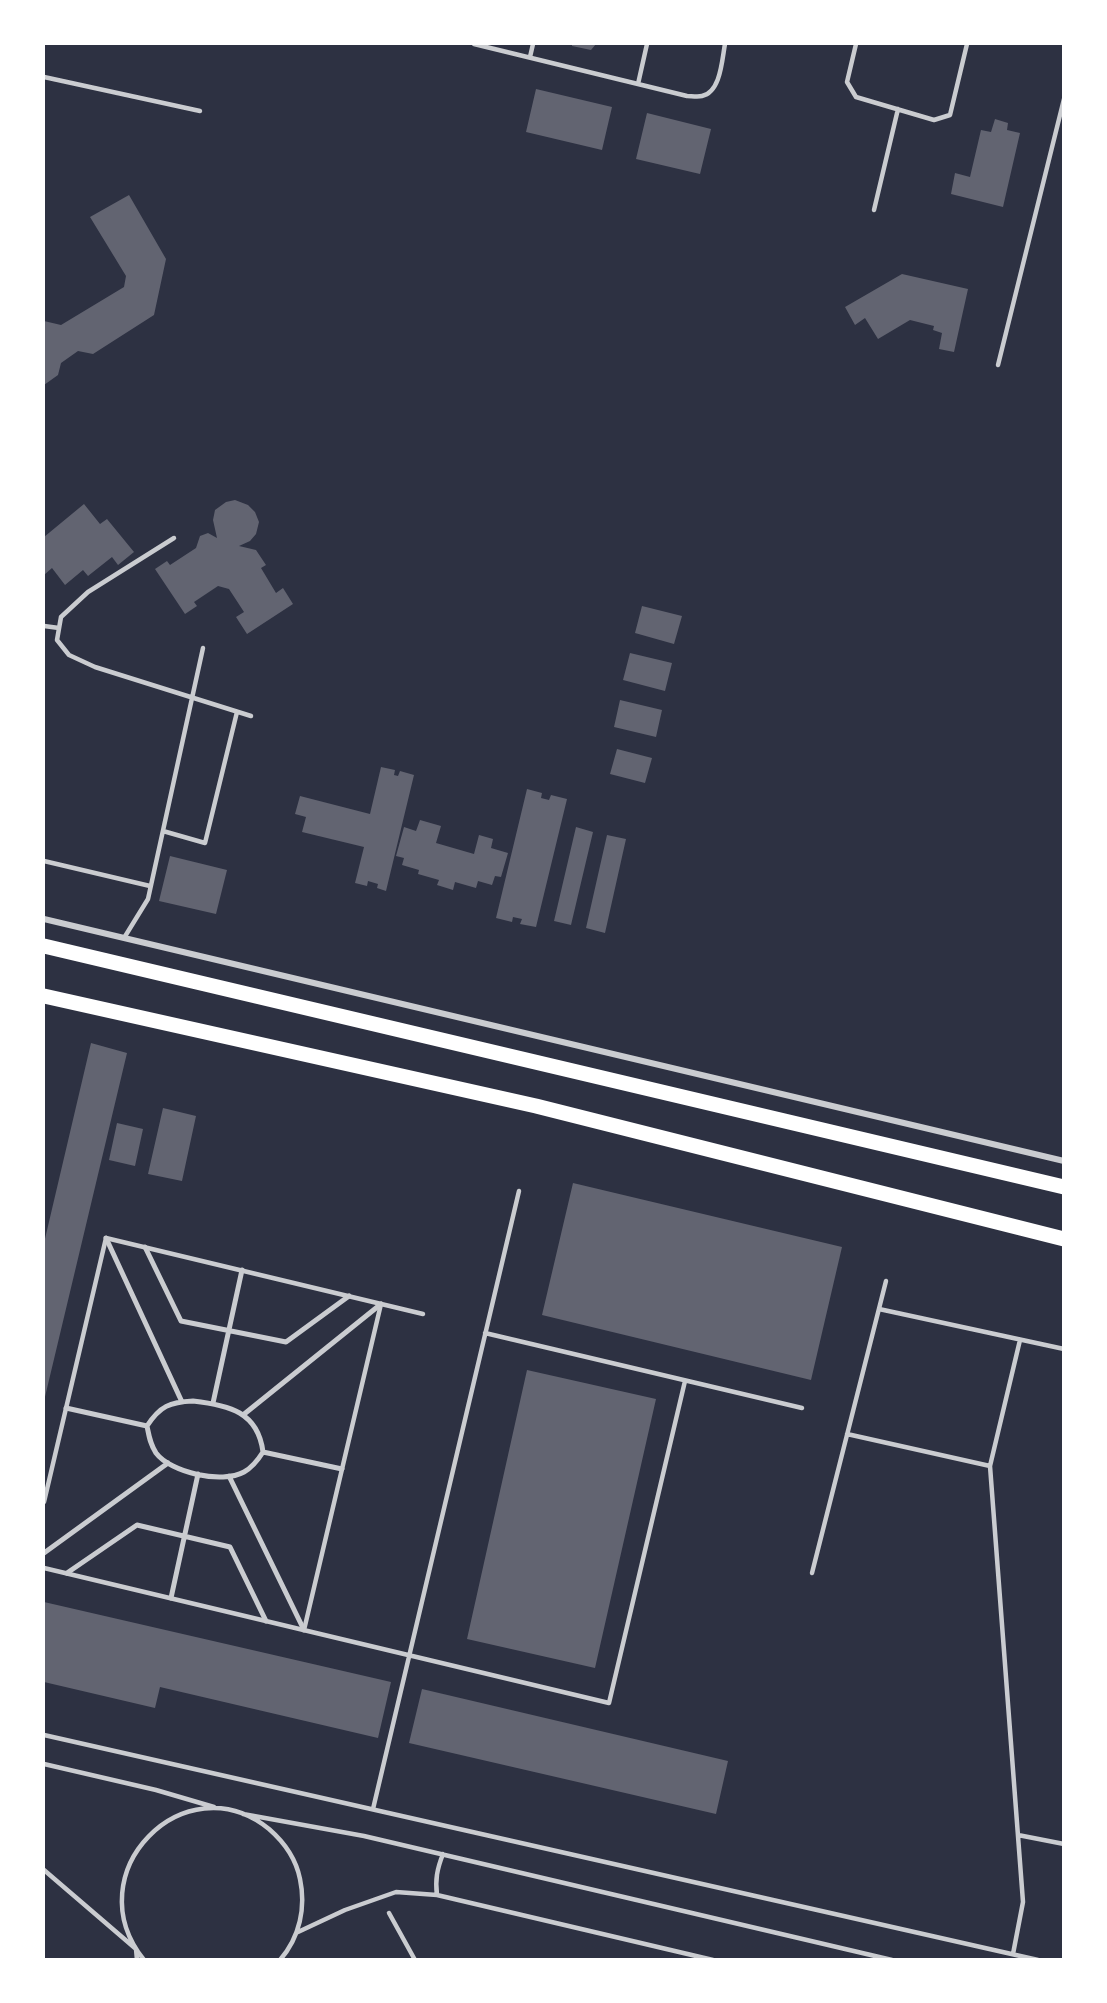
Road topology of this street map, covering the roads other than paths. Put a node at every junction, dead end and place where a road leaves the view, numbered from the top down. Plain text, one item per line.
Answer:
1 (474, 44) edge
2 (533, 44) edge
3 (647, 44) edge
4 (725, 44) edge
5 (856, 44) edge
6 (967, 44) edge
7 (530, 57) junction
8 (44, 77) edge
9 (638, 84) junction
10 (1064, 99) edge
11 (898, 109) junction
12 (200, 111) dead end
13 (874, 210) dead end
14 (998, 365) dead end
15 (174, 538) dead end
16 (44, 626) edge
17 (59, 628) junction
18 (203, 648) dead end
19 (193, 696) junction
20 (237, 712) junction
21 (251, 716) dead end
22 (163, 831) junction
23 (44, 861) edge
24 (150, 886) junction
25 (44, 919) edge
26 (124, 938) junction
27 (44, 946) edge
28 (44, 996) edge
29 (1064, 1161) edge
30 (1064, 1187) edge
31 (519, 1191) dead end
32 (106, 1238) junction
33 (1064, 1239) edge
34 (145, 1247) junction
35 (242, 1270) junction
36 (886, 1281) dead end
37 (349, 1296) junction
38 (381, 1304) junction
39 (879, 1309) junction
40 (423, 1314) dead end
41 (229, 1331) junction
42 (485, 1333) junction
43 (1020, 1340) junction
44 (1064, 1349) edge
45 (685, 1380) junction
46 (182, 1402) junction
47 (213, 1403) junction
48 (66, 1408) junction
49 (802, 1408) dead end
50 (243, 1415) junction
51 (147, 1426) junction
52 (847, 1434) junction
53 (263, 1452) junction
54 (168, 1463) junction
55 (990, 1466) junction
56 (342, 1469) junction
57 (198, 1474) junction
58 (229, 1476) junction
59 (44, 1502) edge
60 (184, 1537) junction
61 (44, 1553) edge
62 (44, 1568) edge
63 (67, 1573) junction
64 (812, 1573) dead end
65 (171, 1598) junction
66 (266, 1621) junction
67 (304, 1630) junction
68 (409, 1655) junction
69 (44, 1735) edge
70 (44, 1764) edge
71 (220, 1809) junction
72 (373, 1809) junction
73 (243, 1814) junction
74 (1018, 1835) junction
75 (1064, 1844) edge
76 (443, 1854) junction
77 (44, 1870) edge
78 (437, 1895) junction
79 (389, 1913) dead end
80 (298, 1932) junction
81 (136, 1949) junction
82 (1013, 1954) junction
83 (137, 1959) edge
84 (144, 1959) edge
85 (280, 1959) edge
86 (415, 1959) edge
87 (713, 1959) edge
88 (892, 1959) edge
89 (1038, 1959) edge

1 - 7 lane
2 - 7 lane
3 - 9 lane
4 - 9 lane
5 - 11 lane
6 - 11 lane
7 - 9 lane
8 - 12 lane
10 - 14 lane
11 - 13 lane
15 - 17 lane
16 - 17 lane
17 - 19 lane
18 - 19 lane
19 - 20 lane
19 - 22 lane
20 - 21 lane
20 - 22 lane
22 - 24 lane
23 - 24 lane
24 - 26 lane
25 - 26 street
26 - 29 street
27 - 30 highway
28 - 33 highway
31 - 42 lane
32 - 34 lane
32 - 46 street
32 - 48 lane
34 - 35 lane
34 - 41 street
35 - 37 lane
35 - 41 street
36 - 39 lane
37 - 38 lane
37 - 41 street
38 - 40 lane
38 - 50 street
38 - 56 lane
39 - 43 lane
39 - 52 lane
41 - 47 street
42 - 45 lane
42 - 68 lane
43 - 44 lane
43 - 55 lane
45 - 49 lane
45 - 68 lane
46 - 47 street
46 - 51 street
47 - 50 street
48 - 51 street
48 - 59 lane
50 - 53 street
51 - 54 street
52 - 55 lane
52 - 64 lane
53 - 56 street
53 - 58 street
54 - 57 street
54 - 61 street
55 - 74 lane
56 - 67 lane
57 - 58 street
57 - 60 street
58 - 67 street
60 - 63 street
60 - 65 street
60 - 66 street
62 - 63 lane
63 - 65 lane
65 - 66 lane
66 - 67 lane
67 - 68 lane
68 - 72 lane
69 - 72 lane
70 - 71 lane
71 - 73 lane
71 - 81 lane
72 - 82 lane
73 - 76 lane
73 - 80 lane
74 - 75 lane
74 - 82 lane
76 - 78 lane
76 - 88 lane
77 - 81 lane
78 - 80 lane
78 - 87 lane
79 - 86 lane
80 - 85 lane
81 - 83 lane
81 - 84 lane
82 - 89 lane

